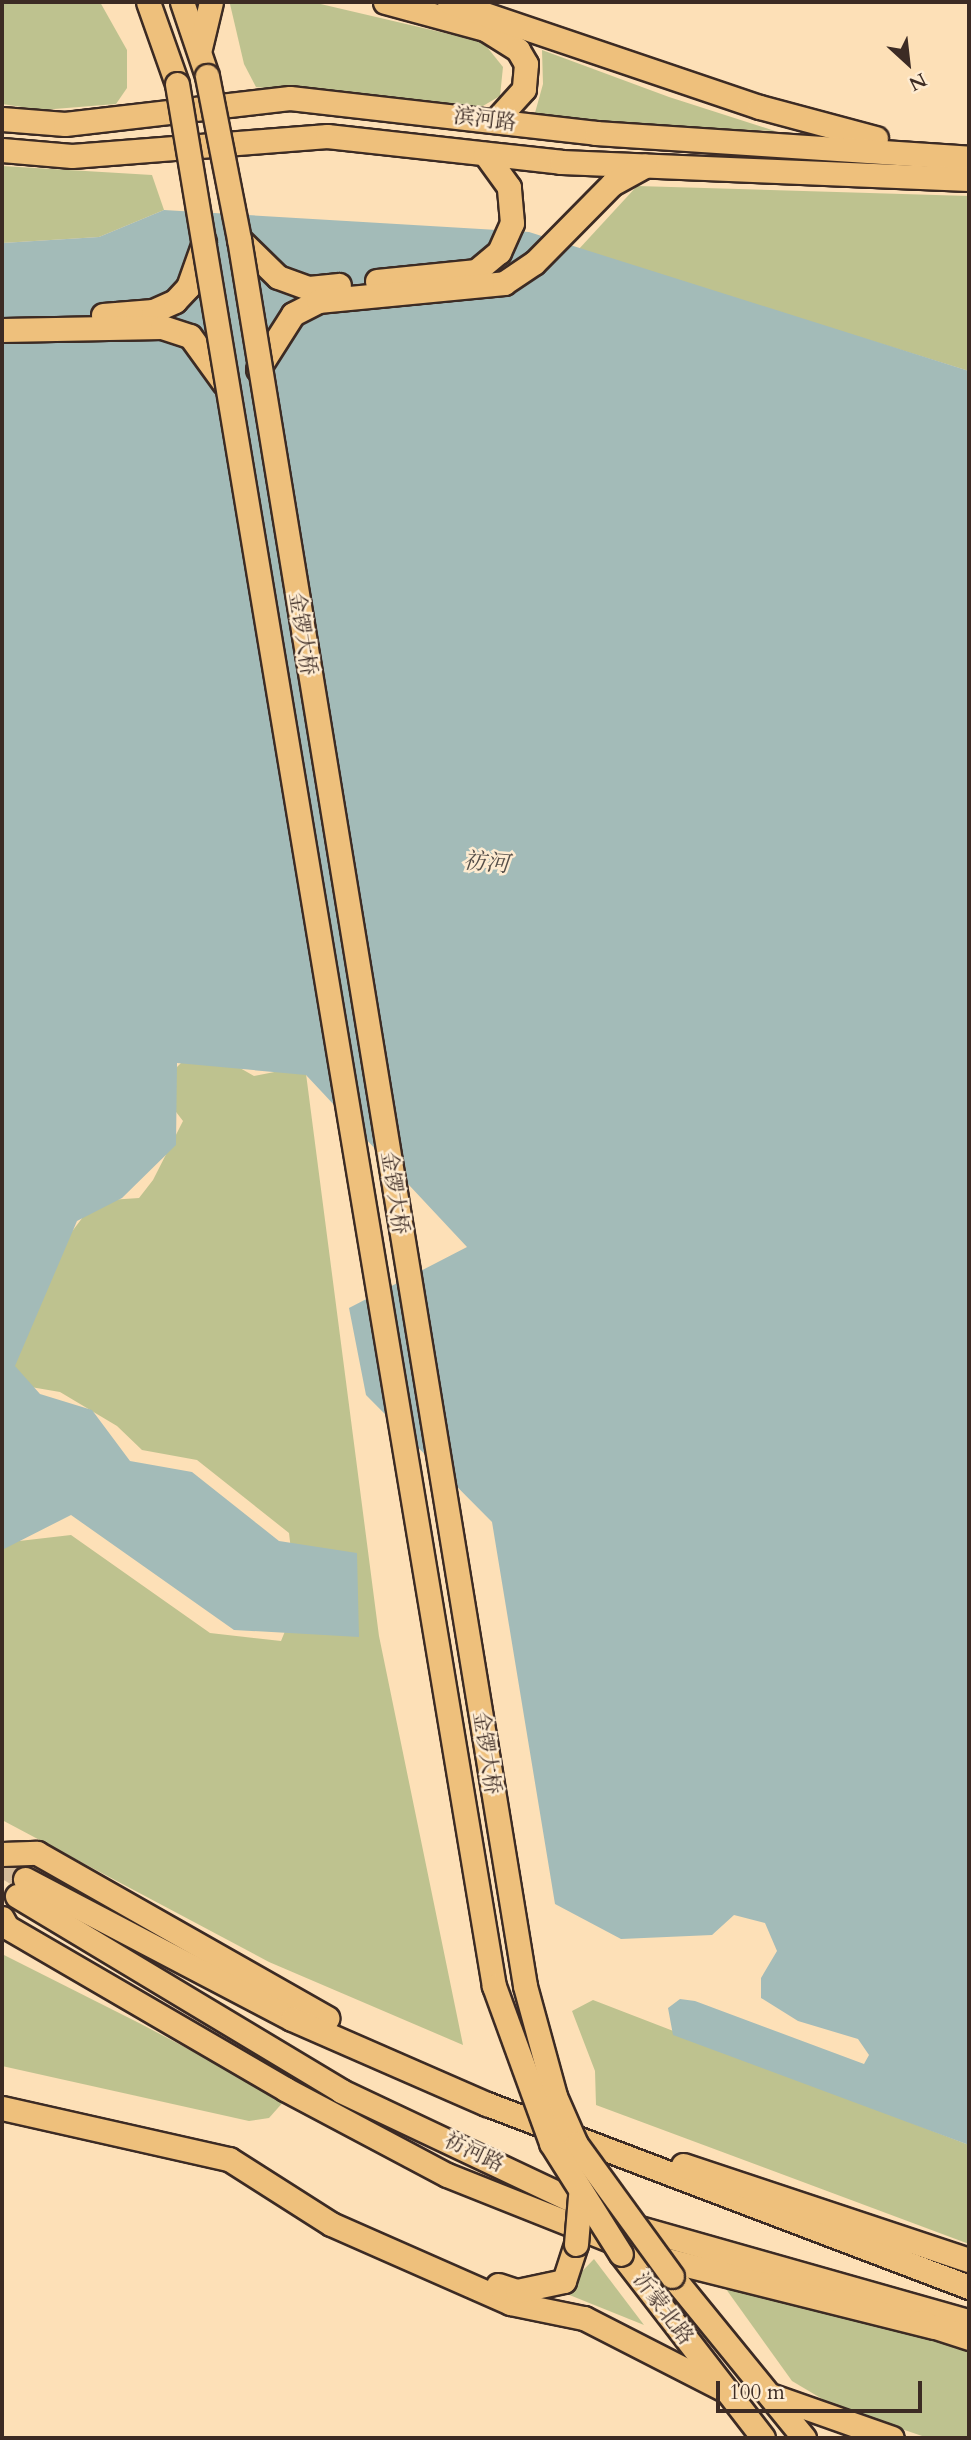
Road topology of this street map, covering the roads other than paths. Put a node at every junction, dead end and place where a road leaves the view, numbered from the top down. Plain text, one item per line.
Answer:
1 (148, 2) edge
2 (182, 2) edge
3 (211, 2) edge
4 (384, 2) edge
5 (449, 2) edge
6 (200, 48) junction
7 (2, 119) edge
8 (495, 121) junction
9 (2, 150) edge
10 (923, 151) junction
11 (485, 154) junction
12 (969, 158) edge
13 (645, 166) junction
14 (969, 179) edge
15 (239, 239) junction
16 (204, 242) junction
17 (2, 317) edge
18 (2, 330) edge
19 (258, 369) junction
20 (224, 383) junction
21 (2, 1854) edge
22 (2, 1918) edge
23 (285, 2089) junction
24 (3, 2096) edge
25 (487, 2104) junction
26 (452, 2143) junction
27 (594, 2146) junction
28 (574, 2187) junction
29 (618, 2222) junction
30 (969, 2260) edge
31 (672, 2276) joint
32 (969, 2287) edge
33 (969, 2321) edge
34 (933, 2327) junction
35 (969, 2338) edge
36 (725, 2390) junction
37 (769, 2394) junction
38 (762, 2438) edge
39 (804, 2438) edge
40 (892, 2438) edge

1 - 16 main road, 金锣大桥, bridge
2 - 6 main road, 金锣大桥
3 - 6 main road
4 - 8 main road
5 - 10 main road
6 - 15 main road, 金锣大桥, bridge
7 - 8 main road, 滨河路
8 - 10 main road, 滨河路
9 - 11 main road, 滨河路
10 - 12 main road, 滨河路
11 - 13 main road, 滨河路
11 - 15 main road
13 - 14 main road, 滨河路
13 - 19 main road
15 - 19 main road, 金锣大桥, bridge
16 - 17 main road
16 - 20 main road, 金锣大桥, bridge
18 - 20 main road
19 - 31 main road, 金锣大桥, bridge
20 - 28 main road, 金锣大桥, bridge
21 - 25 main road, 祊河路
22 - 23 main road
23 - 26 main road
23 - 34 main road
24 - 28 main road, bridge
24 - 36 main road
25 - 26 main road, 祊河路
25 - 27 main road, 祊河路
26 - 29 main road, 祊河路
27 - 30 main road
27 - 32 main road, 祊河路
28 - 36 main road, 沂蒙北路, bridge
29 - 33 main road, 祊河路
29 - 34 main road
31 - 37 main road, 沂蒙北路
34 - 35 main road
36 - 38 main road, 沂蒙北路
37 - 39 main road, 沂蒙北路
37 - 40 main road

